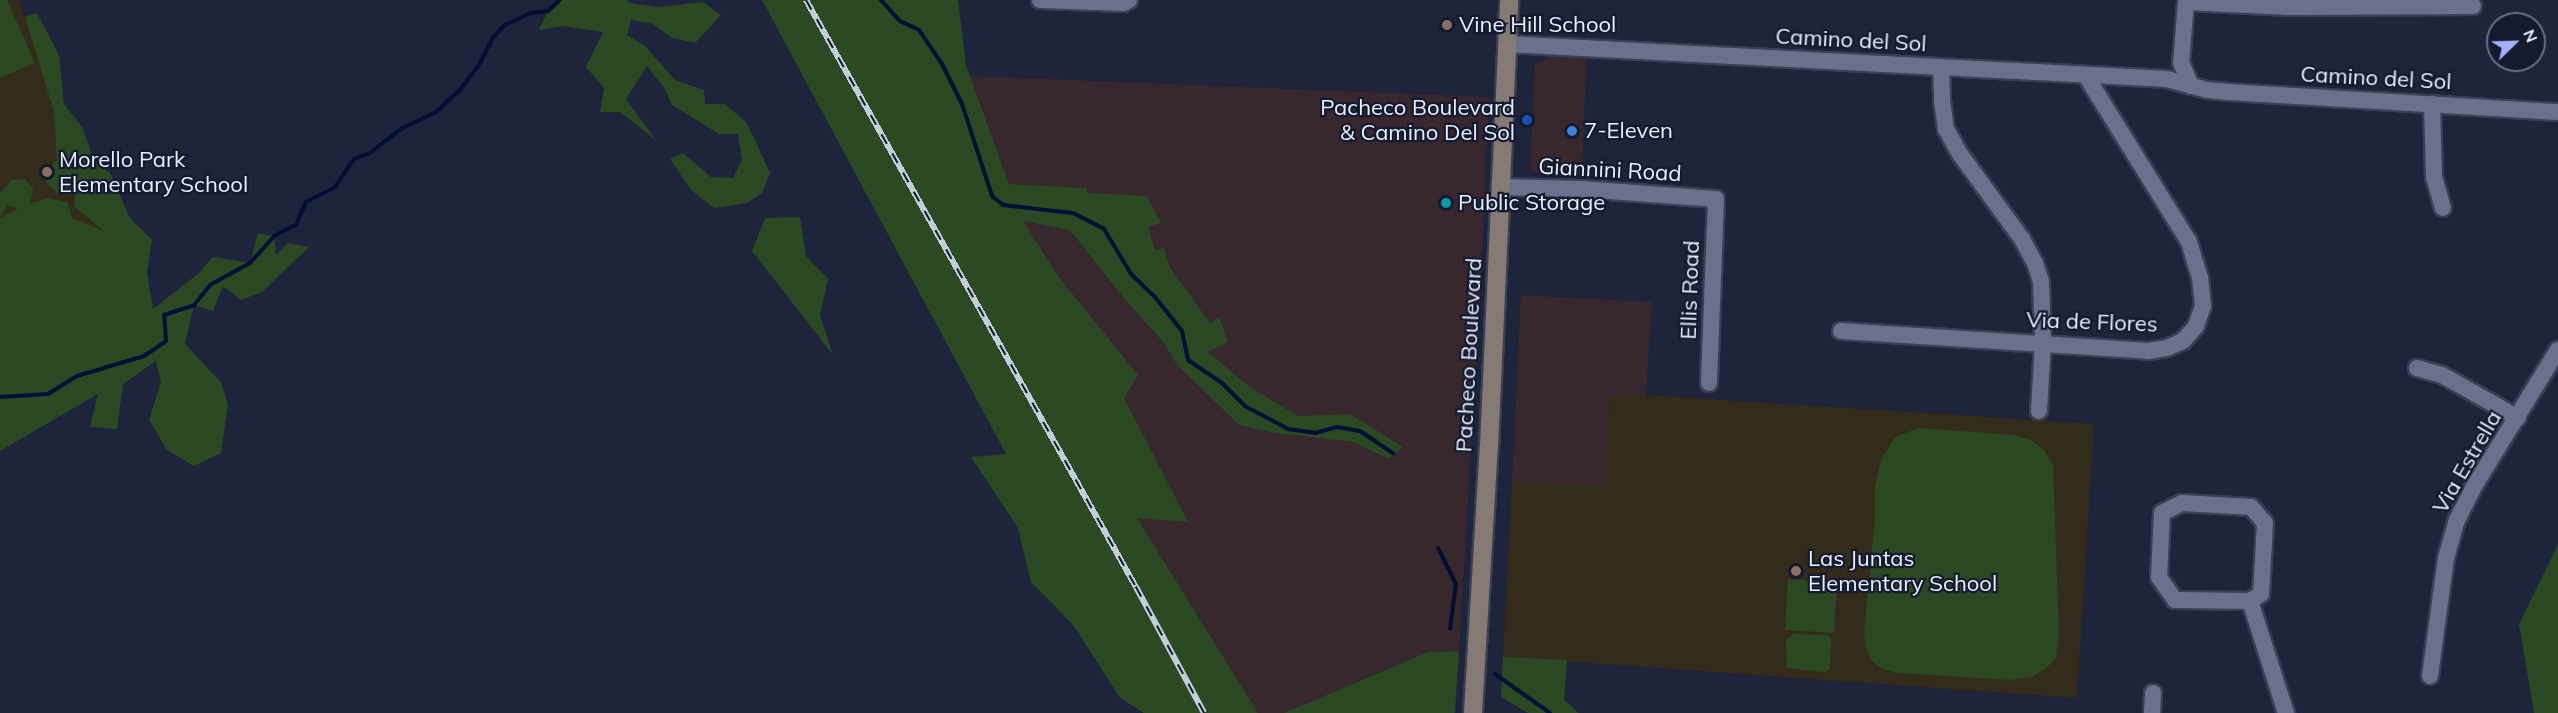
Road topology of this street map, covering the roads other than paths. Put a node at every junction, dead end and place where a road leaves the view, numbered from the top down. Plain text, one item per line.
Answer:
1 (1040, 0) edge
2 (1129, 0) edge
3 (1509, 0) edge
4 (2473, 6) dead end
5 (1507, 44) junction
6 (1941, 68) junction
7 (2086, 76) junction
8 (2191, 86) junction
9 (2432, 104) junction
10 (2558, 112) edge
11 (1501, 187) junction
12 (1716, 199) joint
13 (2444, 208) dead end
14 (1841, 331) dead end
15 (2043, 343) junction
16 (2558, 350) edge
17 (2417, 368) dead end
18 (1709, 383) dead end
19 (2039, 411) dead end
20 (2518, 418) junction
21 (2250, 601) junction
22 (2430, 676) dead end
23 (2153, 693) dead end
24 (1473, 713) edge
25 (2152, 713) edge
26 (2286, 713) edge

1 - 2 street
3 - 5 main road, Pacheco Boulevard
4 - 8 street
5 - 6 street, Camino del Sol
5 - 11 main road, Pacheco Boulevard
6 - 7 street, Camino del Sol
6 - 15 street
7 - 8 street, Camino del Sol
7 - 15 street, Via de Flores
8 - 9 street, Camino del Sol
9 - 10 street, Camino del Sol
9 - 13 street
11 - 12 street, Giannini Road
11 - 24 main road, Pacheco Boulevard
12 - 18 street, Ellis Road
14 - 15 street, Via de Flores
15 - 19 street
16 - 20 street, Via Estrella
17 - 20 street
20 - 22 street, Via Estrella
21 - 21 street
21 - 26 street
23 - 25 street

